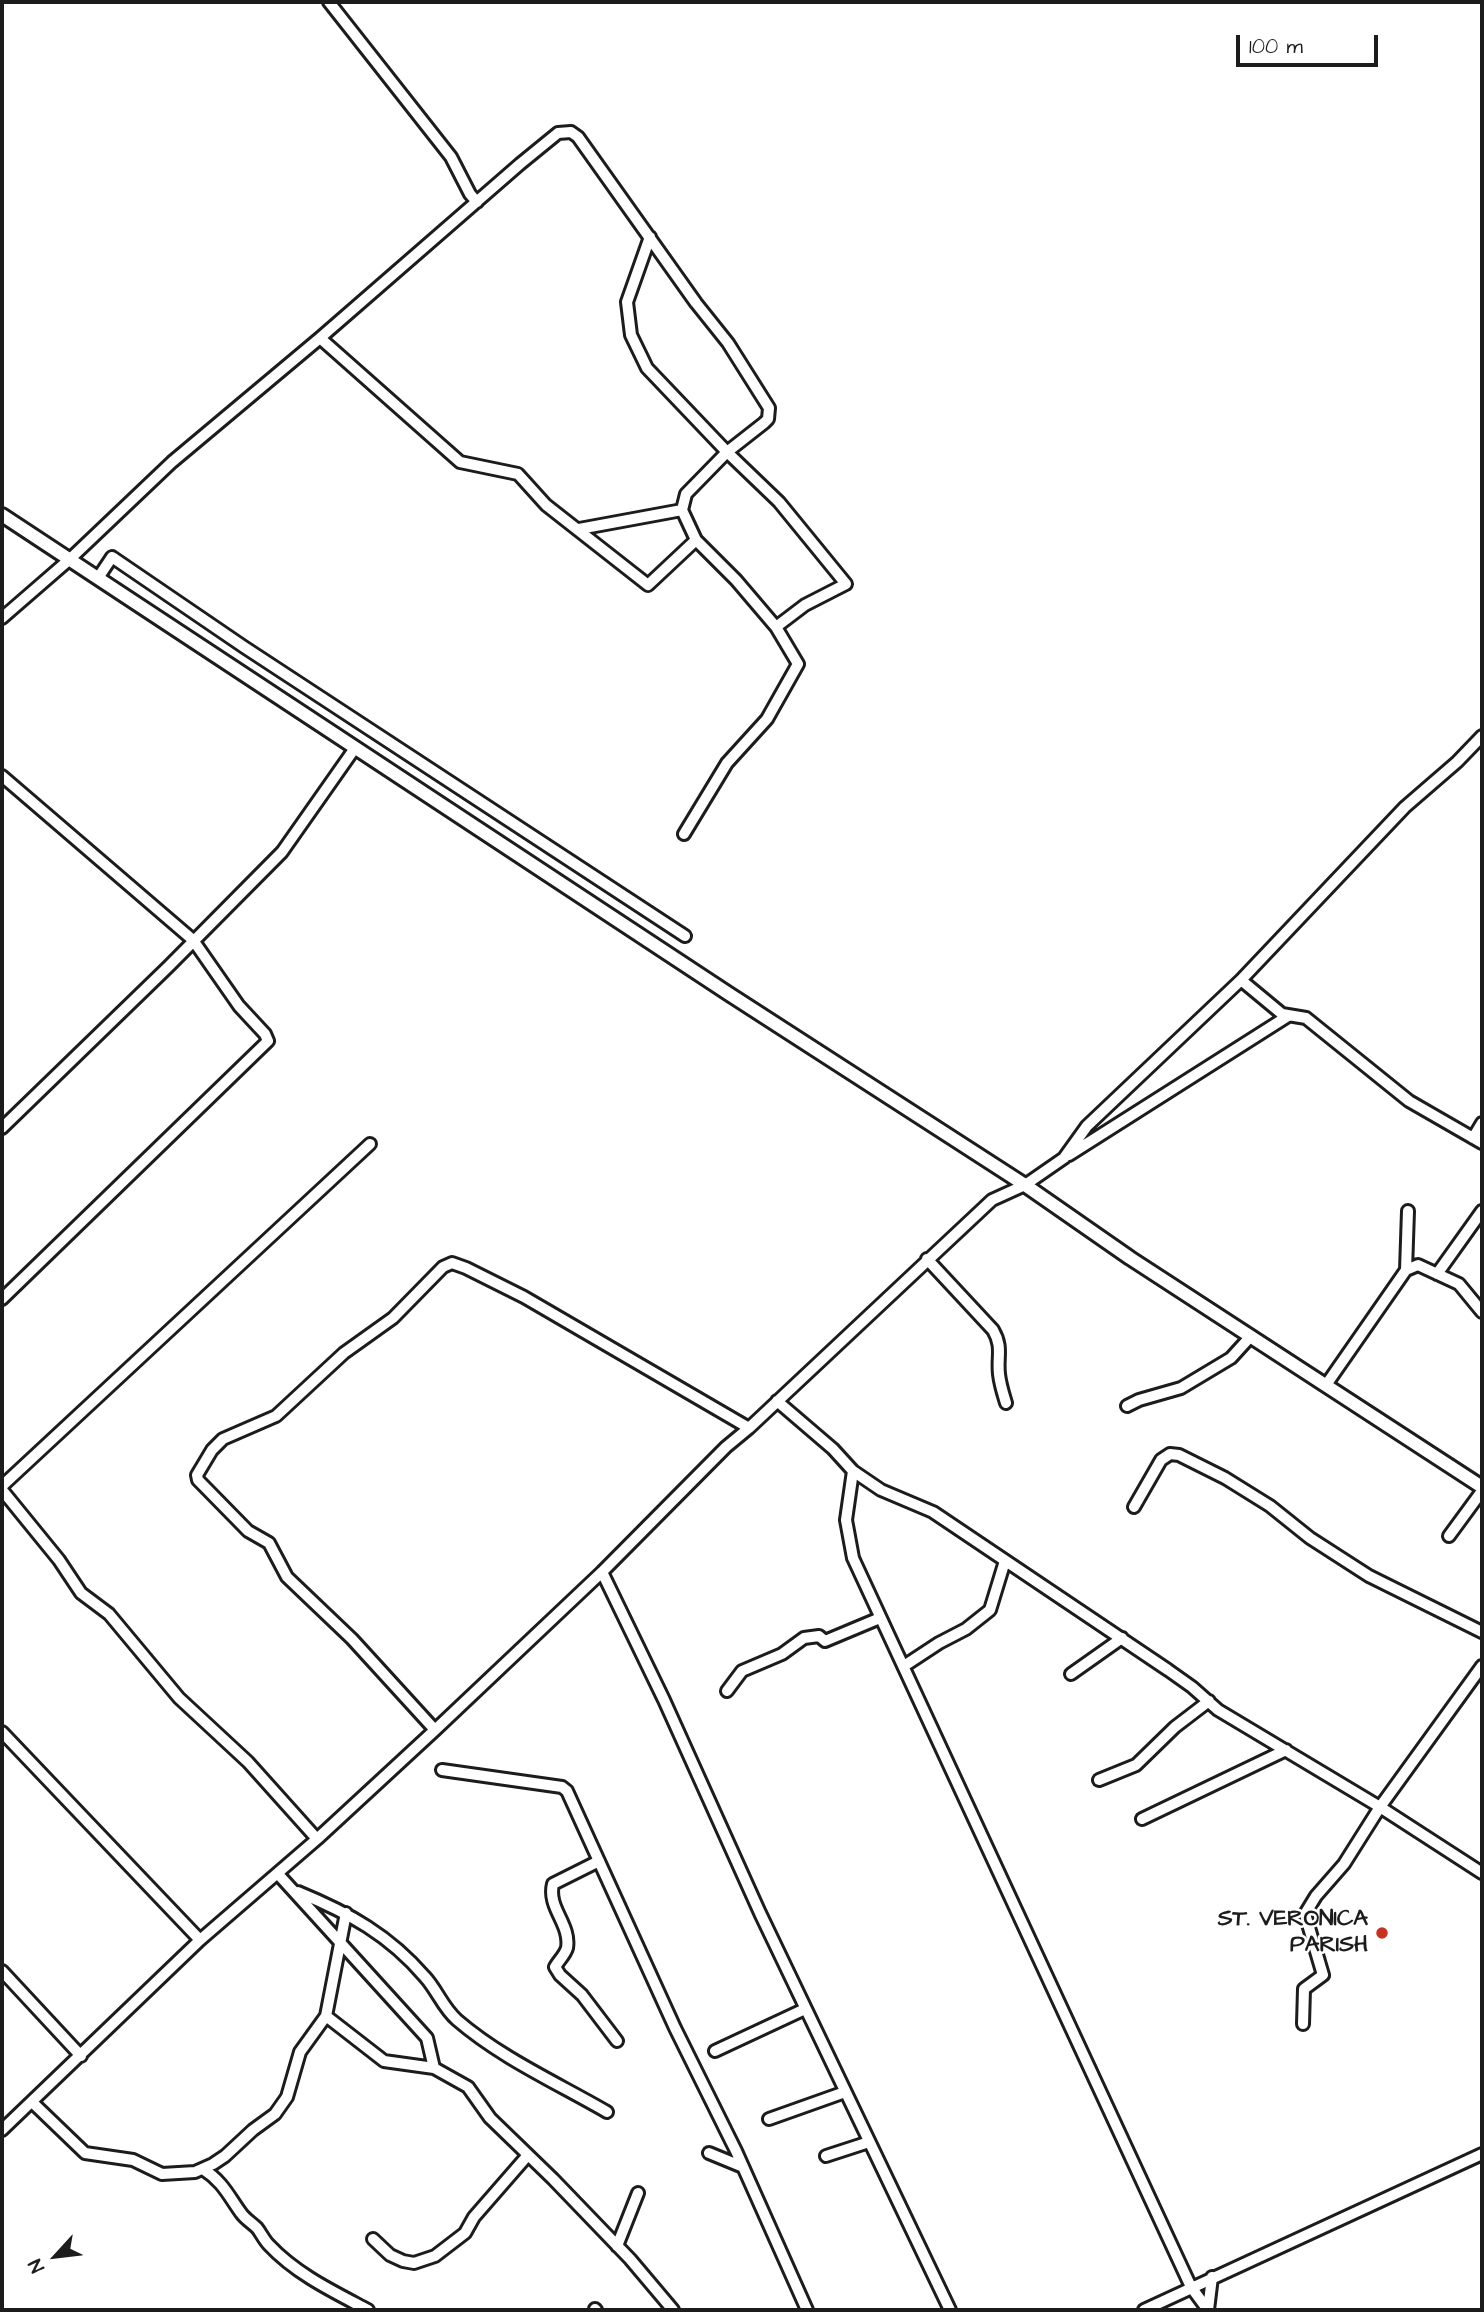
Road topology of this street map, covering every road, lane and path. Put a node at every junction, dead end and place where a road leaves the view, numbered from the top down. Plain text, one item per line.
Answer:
1 (329, 2) edge
2 (477, 202) junction
3 (649, 237) junction
4 (320, 338) junction
5 (727, 452) junction
6 (682, 510) junction
7 (2, 515) edge
8 (579, 529) junction
9 (696, 540) junction
10 (70, 559) junction
11 (98, 578) junction
12 (2, 618) edge
13 (776, 627) junction
14 (1482, 736) edge
15 (355, 748) junction
16 (2, 776) edge
17 (684, 834) dead end
18 (685, 936) dead end
19 (193, 940) junction
20 (1241, 980) junction
21 (1288, 1016) junction
22 (1482, 1123) edge
23 (2, 1128) edge
24 (1478, 1141) edge
25 (370, 1144) dead end
26 (1064, 1158) junction
27 (1025, 1185) junction
28 (1408, 1211) dead end
29 (1482, 1211) edge
30 (927, 1259) junction
31 (1406, 1270) junction
32 (1437, 1273) junction
33 (2, 1299) edge
34 (1482, 1312) edge
35 (1251, 1336) junction
36 (1326, 1385) junction
37 (777, 1401) junction
38 (1006, 1403) dead end
39 (1126, 1406) dead end
40 (749, 1428) junction
41 (853, 1471) junction
42 (2, 1488) edge
43 (1482, 1489) edge
44 (1134, 1507) dead end
45 (1449, 1536) dead end
46 (1005, 1561) junction
47 (602, 1572) junction
48 (880, 1618) junction
49 (1482, 1632) edge
50 (1122, 1638) junction
51 (904, 1666) junction
52 (1482, 1666) edge
53 (1071, 1674) dead end
54 (727, 1691) dead end
55 (1209, 1701) junction
56 (435, 1730) junction
57 (2, 1732) edge
58 (1286, 1750) junction
59 (442, 1770) dead end
60 (1099, 1780) dead end
61 (1380, 1807) junction
62 (1142, 1819) dead end
63 (317, 1839) junction
64 (599, 1861) junction
65 (1482, 1873) edge
66 (278, 1874) junction
67 (292, 1889) junction
68 (346, 1913) junction
69 (200, 1940) junction
70 (341, 1941) junction
71 (2, 1971) edge
72 (806, 2009) junction
73 (326, 2016) junction
74 (1303, 2024) dead end
75 (617, 2041) dead end
76 (715, 2051) dead end
77 (81, 2056) junction
78 (434, 2068) junction
79 (845, 2092) junction
80 (32, 2102) junction
81 (607, 2112) dead end
82 (769, 2119) dead end
83 (2, 2130) edge
84 (869, 2142) junction
85 (709, 2153) dead end
86 (1482, 2154) edge
87 (528, 2155) junction
88 (826, 2156) dead end
89 (743, 2167) junction
90 (203, 2169) junction
91 (638, 2193) dead end
92 (373, 2239) dead end
93 (617, 2246) junction
94 (1212, 2277) junction
95 (1191, 2287) junction
96 (368, 2310) edge
97 (673, 2310) edge
98 (807, 2310) edge
99 (950, 2310) edge
100 (1144, 2310) edge
101 (1208, 2310) edge

1 - 2 street
2 - 3 street
2 - 4 street
3 - 5 street
3 - 5 street
4 - 8 street
4 - 10 street
5 - 6 street
5 - 13 street
6 - 8 street
6 - 9 street
7 - 10 street
8 - 9 street
9 - 13 street
10 - 11 street
10 - 12 street
11 - 15 street
11 - 18 street
13 - 17 street
14 - 20 street
15 - 19 street
15 - 27 street
16 - 19 street
19 - 23 street
19 - 33 street
20 - 21 street
20 - 26 street
21 - 24 street
21 - 26 street
22 - 24 street
25 - 42 street
26 - 27 street
27 - 30 street
27 - 35 street
28 - 31 street
29 - 32 street
30 - 37 street
30 - 38 street
31 - 32 street
31 - 36 street
32 - 34 street
35 - 36 street
35 - 39 street
36 - 43 street
37 - 40 street
37 - 41 street
40 - 47 street
40 - 56 street
41 - 46 street
41 - 48 street
42 - 63 street
43 - 45 street
44 - 49 street
46 - 50 street
46 - 51 street
47 - 56 street
47 - 72 street
48 - 51 street
48 - 54 street
50 - 53 street
50 - 55 street
51 - 95 street
52 - 61 street
55 - 58 street
55 - 60 street
56 - 63 street
57 - 69 street
58 - 61 street
58 - 62 street
59 - 64 street
61 - 65 street
61 - 74 street
63 - 66 street
64 - 75 street
64 - 89 street
66 - 67 street
66 - 69 street
67 - 68 street
67 - 70 street
68 - 70 street
68 - 81 street
69 - 77 street
70 - 73 street
70 - 78 street
71 - 77 street
72 - 76 street
72 - 79 street
73 - 78 street
73 - 90 street
77 - 80 street
78 - 87 street
79 - 82 street
79 - 84 street
80 - 83 street
80 - 90 street
84 - 88 street
84 - 99 street
85 - 89 street
86 - 94 street
87 - 92 street
87 - 93 street
89 - 98 street
90 - 96 street
91 - 93 street
93 - 97 street
94 - 95 street
94 - 101 street
95 - 100 street
95 - 101 street

